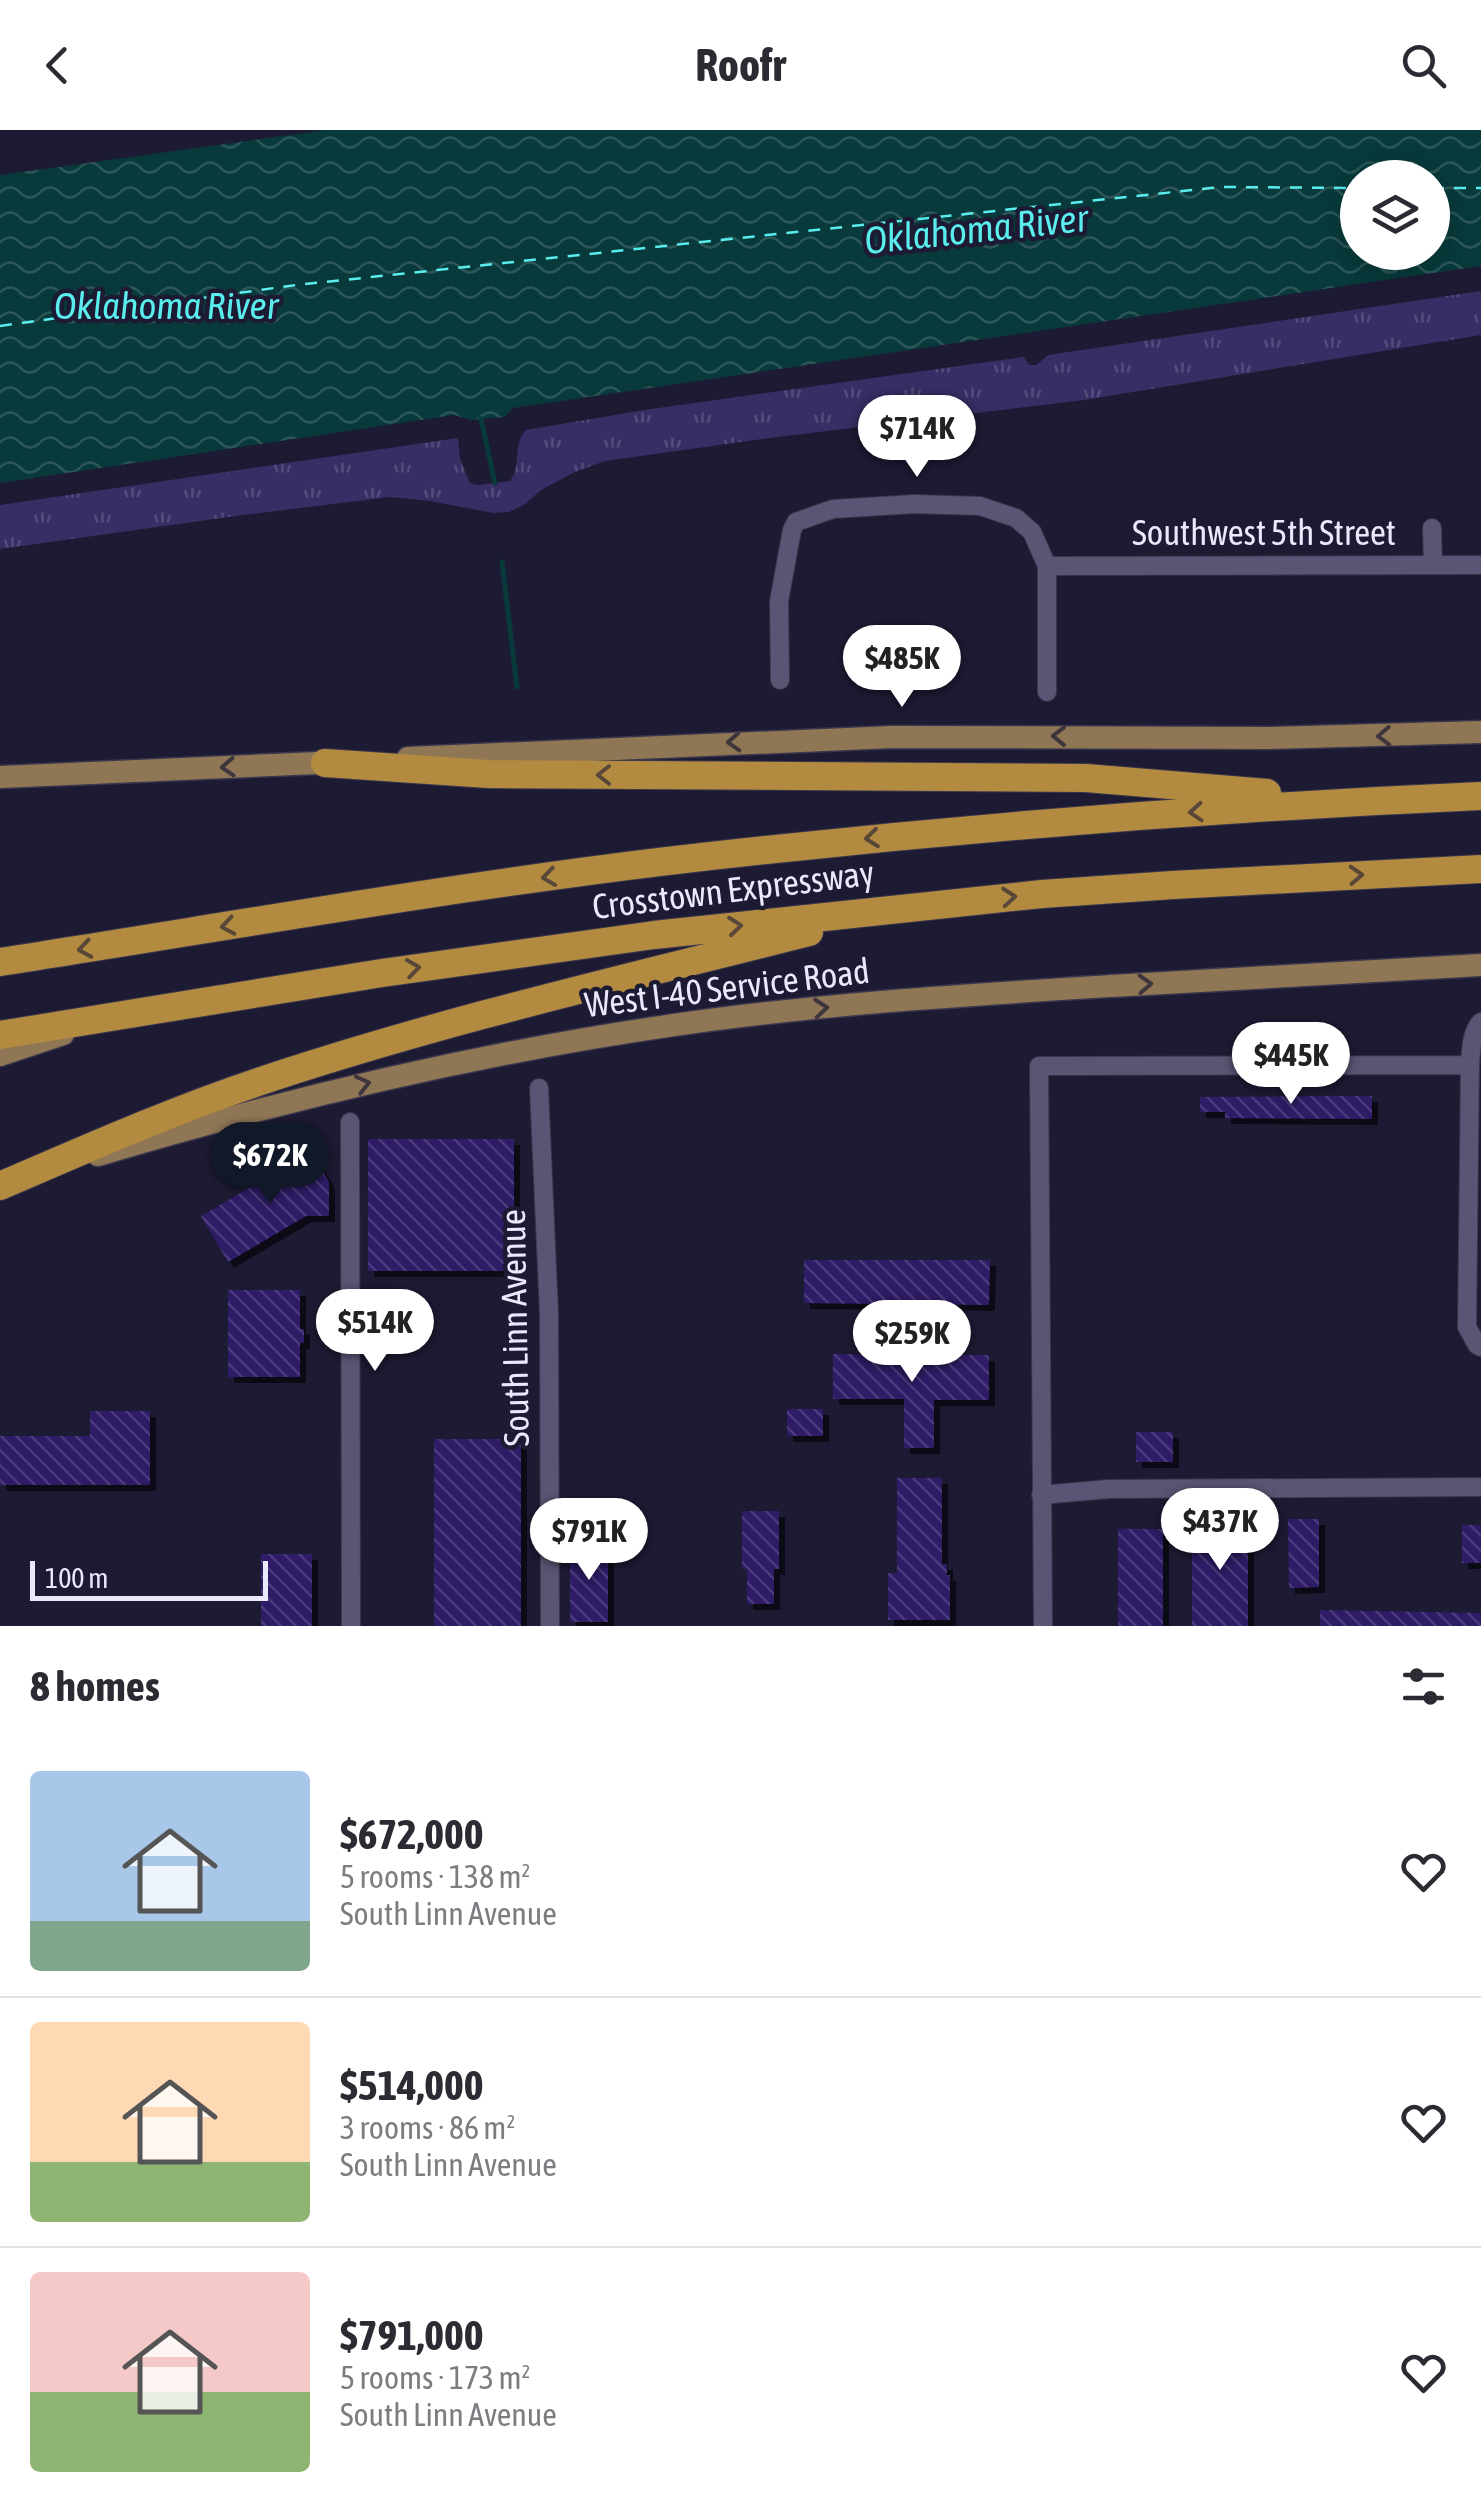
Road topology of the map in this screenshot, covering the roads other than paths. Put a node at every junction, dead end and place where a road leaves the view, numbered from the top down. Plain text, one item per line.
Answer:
1 (1432, 528) dead end
2 (1433, 564) junction
3 (1481, 564) edge
4 (1047, 566) junction
5 (780, 680) dead end
6 (1047, 692) dead end
7 (1481, 732) edge
8 (325, 762) junction
9 (0, 777) edge
10 (1481, 796) edge
11 (1363, 801) junction
12 (1481, 868) edge
13 (912, 906) junction
14 (0, 962) edge
15 (1481, 965) edge
16 (110, 1018) junction
17 (1481, 1022) edge
18 (0, 1035) edge
19 (0, 1056) edge
20 (1470, 1064) junction
21 (539, 1088) dead end
22 (350, 1122) dead end
23 (0, 1187) edge
24 (1481, 1347) edge
25 (1481, 1487) edge
26 (1041, 1496) junction
27 (351, 1626) edge
28 (550, 1626) edge
29 (1043, 1626) edge

1 - 2 street
2 - 3 street, Southwest 5th Street
2 - 4 street, Southwest 5th Street
4 - 5 street
4 - 6 street
7 -> 8 main road
8 -> 9 main road
11 -> 8 highway
10 - 11 highway, Crosstown Expressway
11 -> 14 highway, Crosstown Expressway
13 -> 12 highway, Crosstown Expressway
16 -> 13 highway, Crosstown Expressway
13 - 23 highway
23 -> 15 main road, West I-40 Service Road
16 - 18 highway, Crosstown Expressway
16 - 19 main road
17 - 20 street
20 - 24 street
20 - 26 street
21 - 28 street, South Linn Avenue
22 - 27 street
25 - 26 street
26 - 29 street

